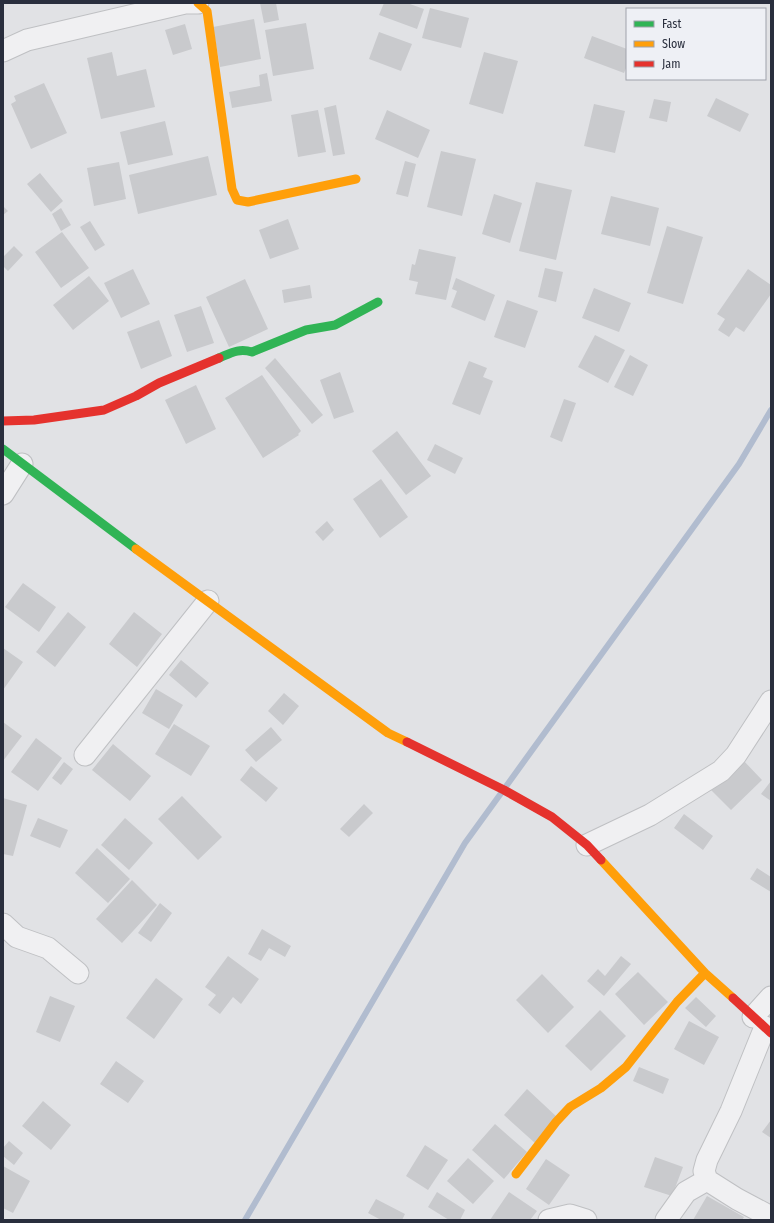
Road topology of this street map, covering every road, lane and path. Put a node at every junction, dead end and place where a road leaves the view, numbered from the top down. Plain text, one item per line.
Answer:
1 (199, 3) edge
2 (3, 51) edge
3 (356, 179) dead end
4 (378, 302) dead end
5 (3, 421) edge
6 (3, 450) edge
7 (22, 464) junction
8 (3, 494) edge
9 (208, 602) junction
10 (771, 701) edge
11 (85, 755) dead end
12 (586, 846) junction
13 (4, 928) edge
14 (78, 973) dead end
15 (705, 973) junction
16 (771, 997) edge
17 (763, 1026) edge
18 (516, 1174) dead end
19 (707, 1180) junction
20 (771, 1217) edge
21 (549, 1220) edge
22 (586, 1220) edge
23 (666, 1220) edge

1 - 2 street
1 - 3 street
4 - 5 street
6 - 7 street
7 - 8 street
7 - 9 street
9 - 11 street
9 - 12 street
10 - 12 street
12 - 15 street
13 - 14 street
15 - 17 street
15 - 18 street
16 - 17 street
17 - 19 street
19 - 20 street
19 - 23 street
21 - 22 street

